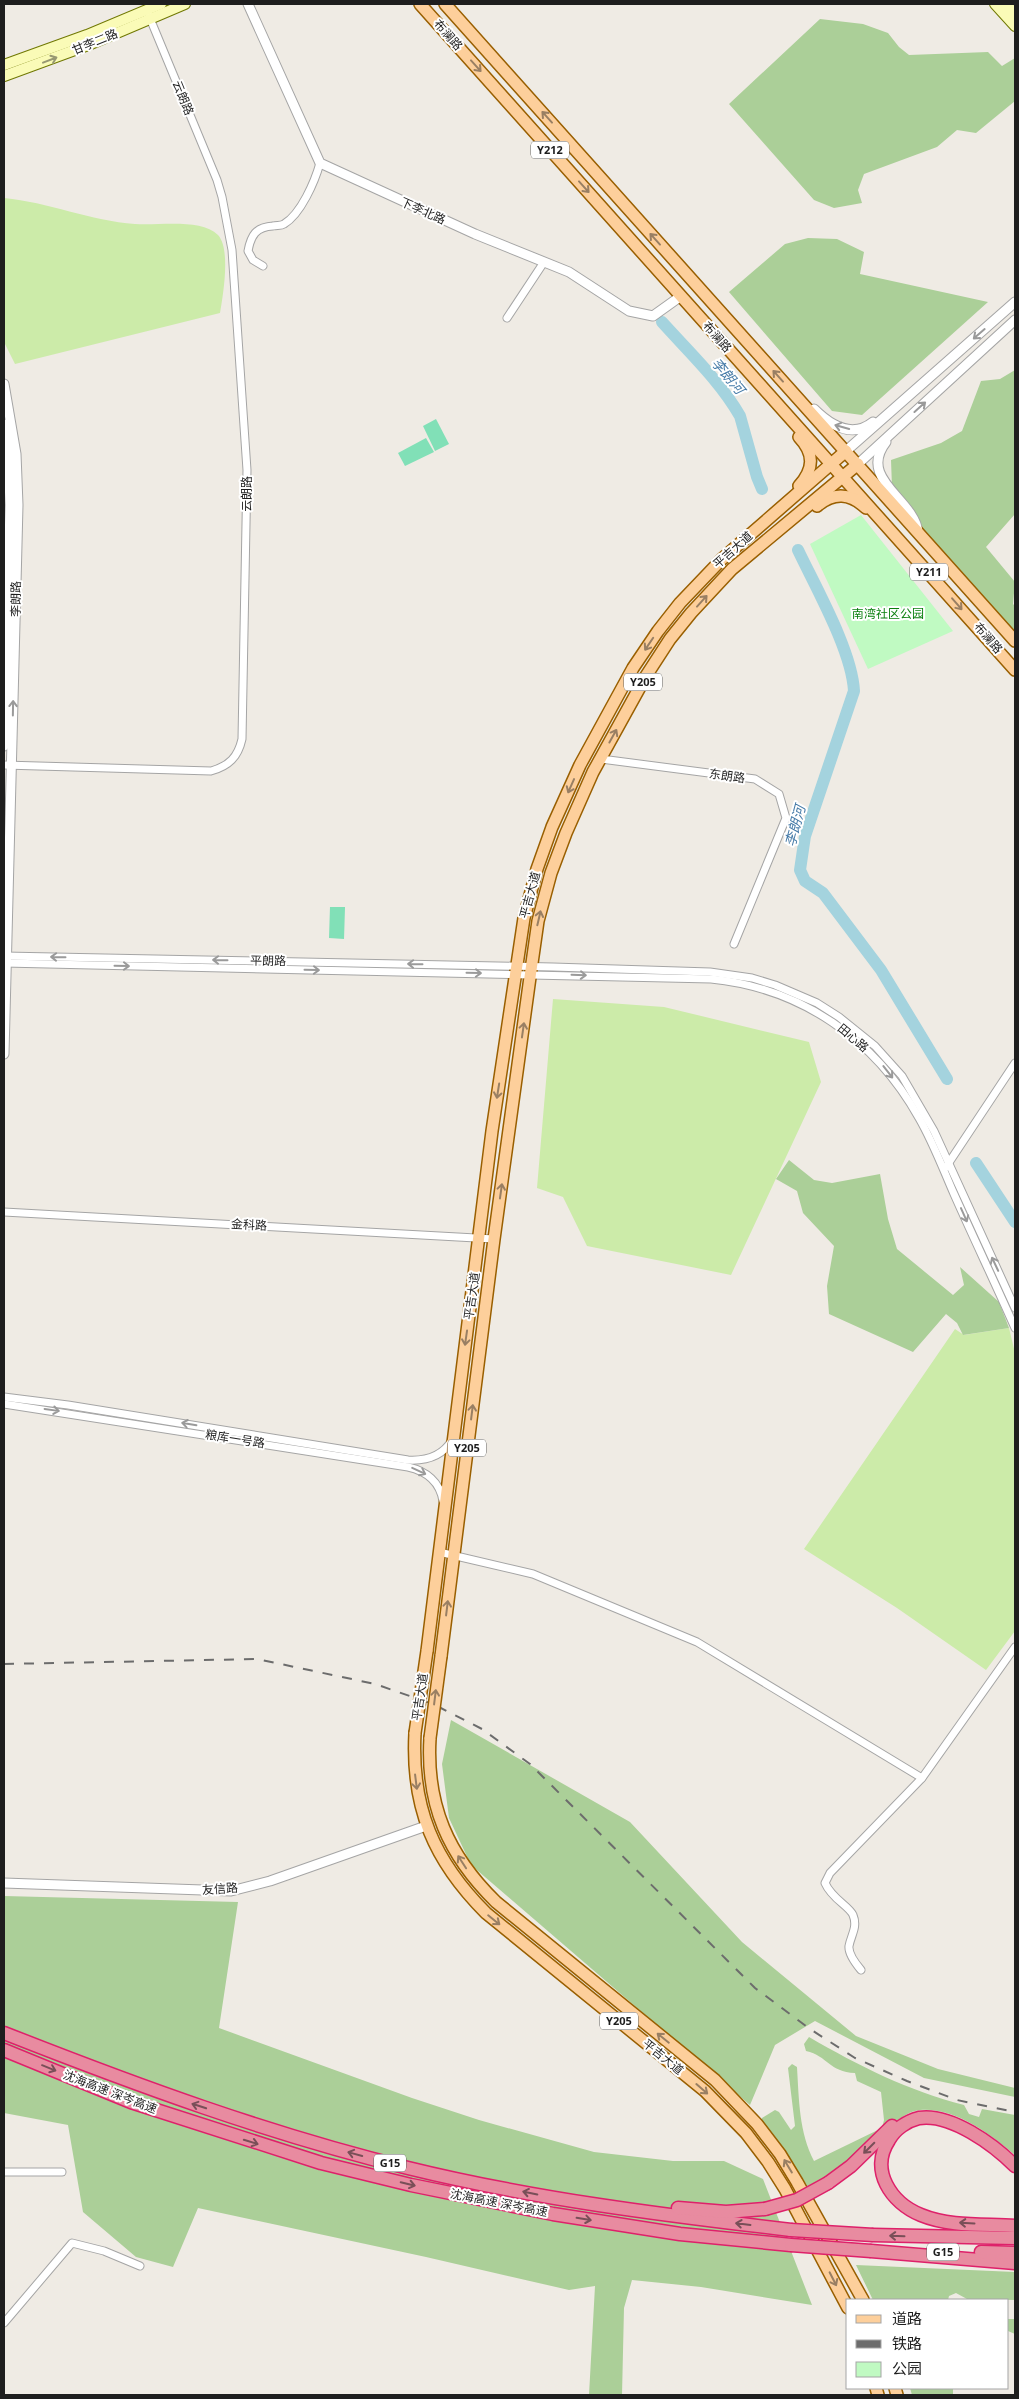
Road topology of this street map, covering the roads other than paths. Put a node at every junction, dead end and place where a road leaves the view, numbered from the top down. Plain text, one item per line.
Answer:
1 (161, 4) edge
2 (185, 4) edge
3 (248, 4) edge
4 (420, 4) edge
5 (445, 4) edge
6 (995, 4) edge
7 (1006, 4) edge
8 (1015, 14) edge
9 (148, 15) junction
10 (1015, 26) edge
11 (4, 65) edge
12 (4, 76) edge
13 (320, 163) junction
14 (544, 262) junction
15 (263, 266) dead end
16 (688, 275) joint
17 (680, 296) junction
18 (1015, 302) edge
19 (507, 318) dead end
20 (1015, 320) edge
21 (4, 384) edge
22 (766, 392) junction
23 (800, 402) junction
24 (900, 404) junction
25 (4, 424) edge
26 (902, 424) junction
27 (846, 451) junction
28 (832, 462) junction
29 (858, 464) junction
30 (844, 475) junction
31 (776, 512) junction
32 (887, 524) junction
33 (780, 528) junction
34 (918, 532) junction
35 (10, 534) edge
36 (1015, 641) edge
37 (1015, 670) edge
38 (4, 746) edge
39 (601, 759) junction
40 (8, 765) edge
41 (734, 944) dead end
42 (5, 960) edge
43 (515, 970) junction
44 (531, 970) junction
45 (4, 1054) edge
46 (1015, 1063) edge
47 (948, 1164) junction
48 (944, 1170) junction
49 (4, 1212) edge
50 (480, 1238) junction
51 (494, 1239) junction
52 (1015, 1308) edge
53 (1015, 1328) edge
54 (4, 1397) edge
55 (4, 1404) edge
56 (453, 1438) junction
57 (444, 1506) junction
58 (439, 1552) junction
59 (453, 1554) junction
60 (1015, 1647) edge
61 (922, 1778) junction
62 (425, 1823) junction
63 (4, 1878) edge
64 (4, 1883) edge
65 (861, 1970) dead end
66 (4, 2033) edge
67 (4, 2050) edge
68 (1015, 2157) edge
69 (1015, 2166) edge
70 (4, 2172) edge
71 (62, 2172) dead end
72 (556, 2198) junction
73 (1015, 2226) edge
74 (1015, 2238) edge
75 (872, 2251) junction
76 (1015, 2252) edge
77 (1015, 2262) edge
78 (140, 2266) dead end
79 (862, 2299) edge
80 (846, 2304) edge
81 (4, 2323) edge

1 - 9 main road, 甘李二路
2 - 9 main road, 甘李二路
3 - 13 street
4 -> 17 main road, 布澜路 / Y212
16 -> 5 main road, 布澜路 / Y212
6 - 10 main road
7 - 8 main road
9 - 11 main road, 甘李二路
12 -> 9 main road, 甘李二路
9 - 40 street, 云朗路
13 - 14 street, 下李北路
13 - 15 street
14 - 17 street, 下李北路
14 - 19 street
23 -> 16 main road, 布澜路 / Y211
17 - 22 main road, 布澜路 / Y211
18 -> 24 street, 平吉大道
26 -> 20 street, 平吉大道
21 - 35 street, 李朗路
22 - 28 main road, 布澜路 / Y211
22 - 31 main road
24 -> 23 street
23 - 27 main road, 布澜路 / Y211
24 - 27 street, 平吉大道
25 - 35 street, 李朗路
26 - 29 street, 平吉大道
26 - 34 street
27 - 28 main road, 平吉大道 / Y205
27 - 29 main road, 布澜路 / Y211
28 - 30 main road, 布澜路 / Y211
28 - 31 main road, 平吉大道 / Y205
29 - 30 main road, 平吉大道 / Y205
29 - 34 main road, 布澜路 / Y211
30 - 32 main road, 布澜路 / Y211
30 - 33 main road, 平吉大道 / Y205
31 -> 43 main road, 平吉大道 / Y205
32 - 33 main road
32 -> 37 main road, 布澜路 / Y211
39 -> 33 main road, 平吉大道 / Y205
34 - 36 main road, 布澜路 / Y211
35 - 38 street, 李朗路
40 -> 35 street, 李朗路
39 - 41 street, 东朗路
44 -> 39 main road, 平吉大道 / Y205
40 - 42 street, 李朗路
42 - 43 street, 平朗路
42 - 45 street, 李朗路
43 - 44 street, 平朗路
43 -> 50 main road, 平吉大道 / Y205
44 - 47 street, 田心路
44 -> 48 street, 田心路
51 -> 44 main road, 平吉大道 / Y205
46 - 47 street
47 - 48 street
52 -> 47 street, 田心路
48 -> 53 street, 田心路
49 - 50 street, 金科路
50 - 51 street, 金科路
50 -> 56 main road, 平吉大道 / Y205
59 -> 51 main road, 平吉大道 / Y205
56 -> 54 street, 粮库一号路
55 -> 57 street, 粮库一号路
56 - 57 main road, 平吉大道 / Y205
57 - 58 main road, 平吉大道 / Y205
58 - 59 street
58 -> 62 main road, 平吉大道 / Y205, bridge
59 - 61 street
79 -> 59 main road, 平吉大道 / Y205, bridge
60 - 61 street
61 - 65 street
62 - 63 street, 友信路
62 - 64 street, 友信路
62 -> 80 main road, 平吉大道 / Y205
72 -> 66 highway, 沈海高速 深岑高速 / G15
67 -> 75 highway, 沈海高速 深岑高速 / G15, bridge
68 -> 72 highway, bridge
73 -> 69 highway
70 - 71 street
74 -> 72 highway, 沈海高速 深岑高速 / G15, bridge
75 - 76 highway, 沈海高速 深岑高速 / G15
75 - 77 highway
78 - 81 street

